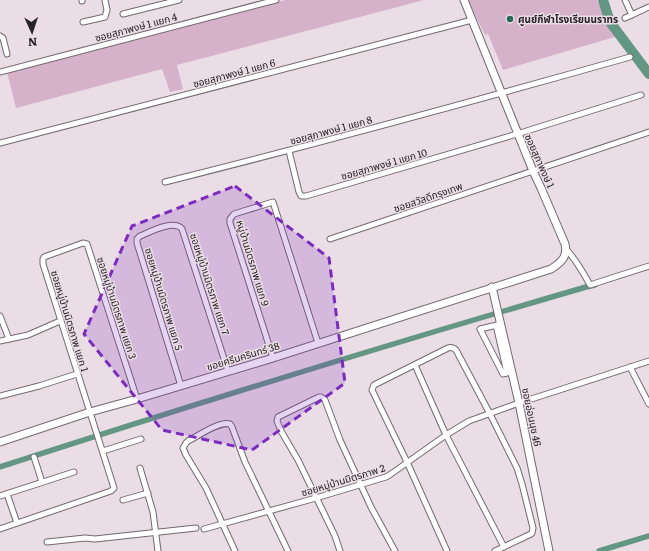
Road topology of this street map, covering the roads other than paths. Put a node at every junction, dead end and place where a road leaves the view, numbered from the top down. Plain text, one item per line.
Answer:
1 (105, 0) edge
2 (179, 0) edge
3 (276, 0) edge
4 (464, 0) edge
5 (625, 0) edge
6 (649, 7) edge
7 (123, 14) dead end
8 (632, 15) junction
9 (625, 18) dead end
10 (472, 20) junction
11 (83, 22) dead end
12 (0, 36) edge
13 (6, 54) dead end
14 (630, 57) dead end
15 (0, 72) edge
16 (502, 93) junction
17 (641, 95) dead end
18 (649, 132) edge
19 (517, 134) junction
20 (0, 143) edge
21 (289, 151) junction
22 (532, 171) junction
23 (165, 182) dead end
24 (157, 230) joint
25 (330, 240) dead end
26 (66, 249) joint
27 (566, 249) junction
28 (649, 266) edge
29 (492, 288) junction
30 (0, 316) edge
31 (60, 321) junction
32 (499, 323) junction
33 (9, 339) junction
34 (0, 341) edge
35 (318, 343) junction
36 (273, 358) junction
37 (649, 361) edge
38 (415, 364) junction
39 (630, 367) junction
40 (228, 371) junction
41 (77, 374) junction
42 (181, 386) junction
43 (0, 396) edge
44 (137, 399) junction
45 (519, 403) junction
46 (649, 404) edge
47 (90, 412) junction
48 (490, 414) junction
49 (446, 435) junction
50 (141, 439) dead end
51 (0, 442) edge
52 (102, 451) junction
53 (34, 457) dead end
54 (407, 462) junction
55 (140, 468) dead end
56 (74, 472) dead end
57 (42, 482) junction
58 (361, 485) junction
59 (148, 493) junction
60 (7, 494) junction
61 (0, 496) edge
62 (316, 498) junction
63 (123, 500) dead end
64 (269, 511) junction
65 (17, 523) junction
66 (222, 524) junction
67 (196, 528) dead end
68 (0, 529) edge
69 (204, 529) dead end
70 (155, 532) junction
71 (48, 542) dead end
72 (504, 547) junction
73 (158, 551) edge
74 (235, 551) edge
75 (288, 551) edge
76 (340, 551) edge
77 (396, 551) edge
78 (447, 551) edge
79 (495, 551) edge
80 (549, 551) edge

1 - 11 street
2 - 7 street
3 - 15 street, ซอยสุภาพงษ์ 1 แยก 4
4 - 10 street, ซอยสุภาพงษ์ 1
5 - 8 street
6 - 8 street
8 - 9 street
10 - 16 street, ซอยสุภาพงษ์ 1
10 - 20 street, ซอยสุภาพงษ์ 1 แยก 6
12 - 13 street
14 - 16 street, ซอยสุภาพงษ์ 1 แยก 8
16 - 19 street, ซอยสุภาพงษ์ 1
16 - 21 street, ซอยสุภาพงษ์ 1 แยก 8
17 - 19 street, ซอยสุภาพงษ์ 1 แยก 10
18 - 22 street, ซอยสวัสดีกรุงเทพ
19 - 21 street, ซอยสุภาพงษ์ 1 แยก 10
19 - 22 street, ซอยสุภาพงษ์ 1
21 - 23 street, ซอยสุภาพงษ์ 1 แยก 8
22 - 25 street, ซอยสวัสดีกรุงเทพ
22 - 27 street, ซอยสุภาพงษ์ 1
24 - 40 street, ซอยหมู่บ้านมิตรภาพ แยก 7
24 - 42 street, ซอยหมู่บ้านมิตรภาพ แยก 5
26 - 31 street, ซอยหมู่บ้านมิตรภาพ แยก 1
26 - 44 street, ซอยหมู่บ้านมิตรภาพ แยก 3
27 - 28 street
27 - 29 street
29 - 32 street, ซอยอ่อนนุช 46
29 - 35 street, ซอยศรีนครินทร์ 38
30 - 33 street
31 - 33 street
31 - 41 street, ซอยหมู่บ้านมิตรภาพ แยก 1
32 - 32 street
32 - 45 street, ซอยอ่อนนุช 46
33 - 34 street
35 - 36 street, ซอยศรีนครินทร์ 38
35 - 36 street, หมู่บ้านมิตรภาพ แยก 9
36 - 40 street, ซอยศรีนครินทร์ 38
37 - 39 street, ซอยหมู่บ้านมิตรภาพ 2
38 - 48 street
38 - 49 street
38 - 54 street
39 - 45 street, ซอยหมู่บ้านมิตรภาพ 2
39 - 46 street
40 - 42 street, ซอยศรีนครินทร์ 38
41 - 43 street
41 - 47 street, ซอยหมู่บ้านมิตรภาพ แยก 1
42 - 44 street, ซอยศรีนครินทร์ 38
44 - 47 street, ซอยศรีนครินทร์ 38
45 - 48 street, ซอยหมู่บ้านมิตรภาพ 2
45 - 80 street, ซอยอ่อนนุช 46
47 - 51 street, ซอยศรีนครินทร์ 38
47 - 52 street, ซอยหมู่บ้านมิตรภาพ แยก 1
48 - 49 street, ซอยหมู่บ้านมิตรภาพ 2
48 - 72 street
49 - 54 street, ซอยหมู่บ้านมิตรภาพ 2
49 - 72 street
50 - 52 street
52 - 65 street, ซอยหมู่บ้านมิตรภาพ แยก 1
53 - 57 street
54 - 58 street, ซอยหมู่บ้านมิตรภาพ 2
54 - 78 street
55 - 59 street
56 - 57 street
57 - 60 street
58 - 62 street, ซอยหมู่บ้านมิตรภาพ 2
58 - 62 street
58 - 77 street
59 - 63 street
59 - 70 street
60 - 61 street
60 - 65 street
62 - 64 street, ซอยหมู่บ้านมิตรภาพ 2
62 - 76 street
64 - 66 street, ซอยหมู่บ้านมิตรภาพ 2
64 - 66 street
64 - 75 street
65 - 68 street
66 - 69 street, ซอยหมู่บ้านมิตรภาพ 2
66 - 74 street
67 - 70 street
70 - 71 street
70 - 73 street
72 - 79 street

